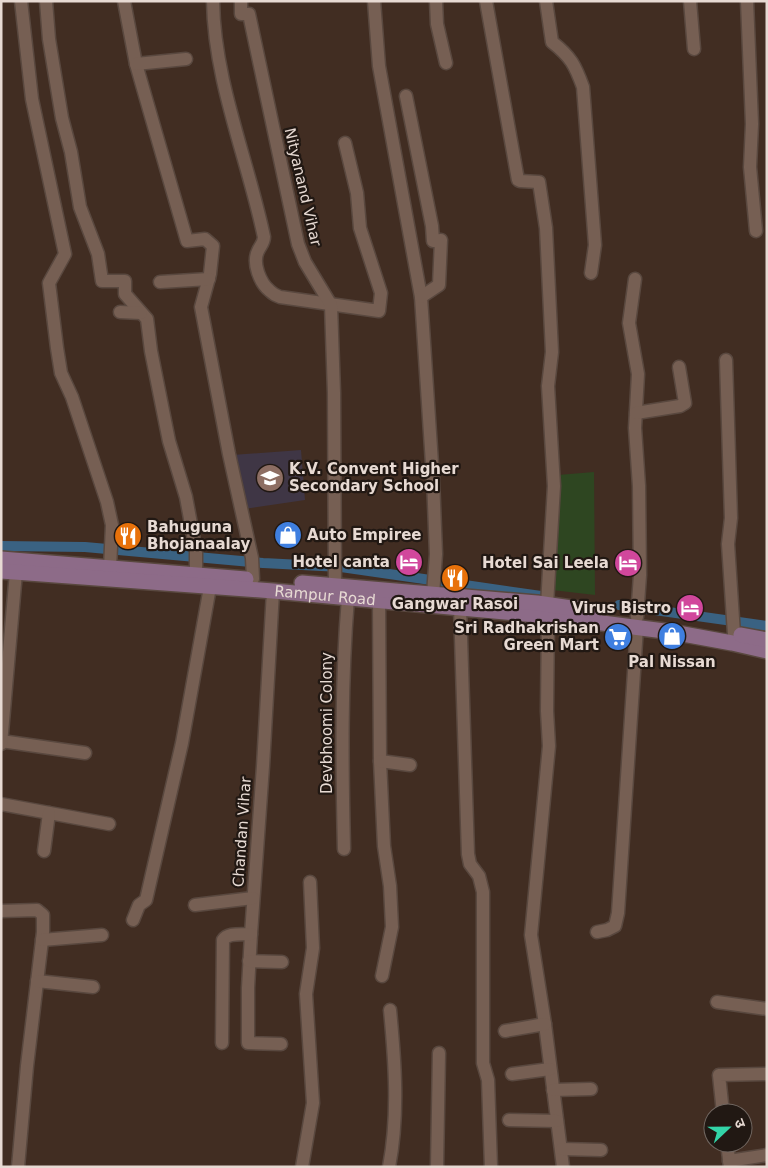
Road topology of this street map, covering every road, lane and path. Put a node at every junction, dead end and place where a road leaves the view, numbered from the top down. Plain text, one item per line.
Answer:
1 (21, 1) edge
2 (46, 1) edge
3 (124, 1) edge
4 (213, 1) edge
5 (241, 1) edge
6 (374, 1) edge
7 (436, 1) edge
8 (486, 1) edge
9 (546, 1) edge
10 (690, 1) edge
11 (747, 1) edge
12 (694, 49) dead end
13 (186, 59) dead end
14 (446, 62) dead end
15 (136, 64) junction
16 (406, 96) dead end
17 (345, 143) dead end
18 (756, 231) dead end
19 (591, 272) dead end
20 (209, 278) junction
21 (635, 278) dead end
22 (160, 282) dead end
23 (421, 297) junction
24 (331, 305) junction
25 (120, 312) dead end
26 (141, 313) junction
27 (726, 360) dead end
28 (679, 367) dead end
29 (636, 413) junction
30 (111, 556) junction
31 (1, 559) edge
32 (196, 562) junction
33 (253, 569) junction
34 (9, 572) edge
35 (154, 577) junction
36 (434, 585) junction
37 (335, 586) junction
38 (210, 587) junction
39 (273, 591) junction
40 (348, 598) junction
41 (379, 600) junction
42 (460, 607) junction
43 (547, 610) junction
44 (637, 614) junction
45 (734, 625) junction
46 (767, 640) edge
47 (767, 651) edge
48 (1, 741) edge
49 (1, 744) edge
50 (85, 753) dead end
51 (380, 762) junction
52 (410, 765) dead end
53 (1, 804) edge
54 (49, 813) junction
55 (109, 824) dead end
56 (344, 850) dead end
57 (44, 851) dead end
58 (310, 882) dead end
59 (253, 898) junction
60 (195, 905) dead end
61 (1, 911) edge
62 (133, 920) dead end
63 (597, 932) dead end
64 (250, 934) junction
65 (102, 935) dead end
66 (42, 940) junction
67 (249, 961) junction
68 (282, 962) dead end
69 (382, 976) dead end
70 (37, 981) junction
71 (94, 987) dead end
72 (717, 1002) dead end
73 (767, 1009) edge
74 (390, 1010) dead end
75 (545, 1024) junction
76 (505, 1030) dead end
77 (222, 1043) dead end
78 (281, 1044) dead end
79 (439, 1053) dead end
80 (550, 1069) junction
81 (512, 1074) dead end
82 (767, 1074) edge
83 (591, 1089) dead end
84 (553, 1090) junction
85 (722, 1103) edge
86 (509, 1120) dead end
87 (558, 1121) junction
88 (562, 1149) junction
89 (601, 1150) dead end
90 (762, 1160) edge
91 (729, 1164) edge
92 (18, 1167) edge
93 (302, 1167) edge
94 (389, 1167) edge
95 (437, 1167) edge
96 (491, 1167) edge
97 (563, 1167) edge

1 - 30 street
2 - 26 street
3 - 15 street
4 - 24 street
5 - 24 street, Nityanand Vihar
6 - 23 street
7 - 14 street
8 - 43 street
9 - 19 street
10 - 12 street
11 - 18 street
13 - 15 street
15 - 20 street
16 - 23 street
17 - 24 street
20 - 22 street
20 - 33 street
21 - 29 street
23 - 36 street
24 - 37 street, Nityanand Vihar
25 - 26 street
26 - 32 street
27 - 45 street
28 - 29 street
29 - 44 street
30 - 31 main road
30 - 35 main road
32 - 33 main road
32 - 35 main road
33 - 37 main road
34 - 35 main road, Rampur Road
34 - 48 street
35 - 38 main road, Rampur Road
36 - 37 main road
36 - 43 main road
38 - 39 main road, Rampur Road
38 - 62 street
39 - 40 main road, Rampur Road
39 - 59 street, Chandan Vihar
40 - 41 main road, Rampur Road
40 - 56 street, Devbhoomi Colony
41 - 42 main road, Rampur Road
41 - 51 street
42 - 43 main road, Rampur Road
42 - 96 street
43 - 44 main road, Rampur Road
43 - 75 street
44 - 45 main road
44 - 47 main road, Rampur Road
44 - 63 street
45 - 46 main road
48 - 49 street
48 - 50 street
51 - 52 street
51 - 69 street
53 - 54 street
54 - 55 street
54 - 57 street
58 - 93 street
59 - 60 street
59 - 64 street, Chandan Vihar
61 - 66 street
64 - 67 street, Chandan Vihar
64 - 77 street
65 - 66 street
66 - 70 street
67 - 68 street
67 - 78 street, Chandan Vihar
70 - 71 street
70 - 92 street
72 - 73 street
74 - 94 street
75 - 76 street
75 - 80 street
79 - 95 street
80 - 81 street
80 - 84 street
82 - 85 street
83 - 84 street
84 - 87 street
86 - 87 street
87 - 88 street
88 - 89 street
88 - 97 street
90 - 91 street

